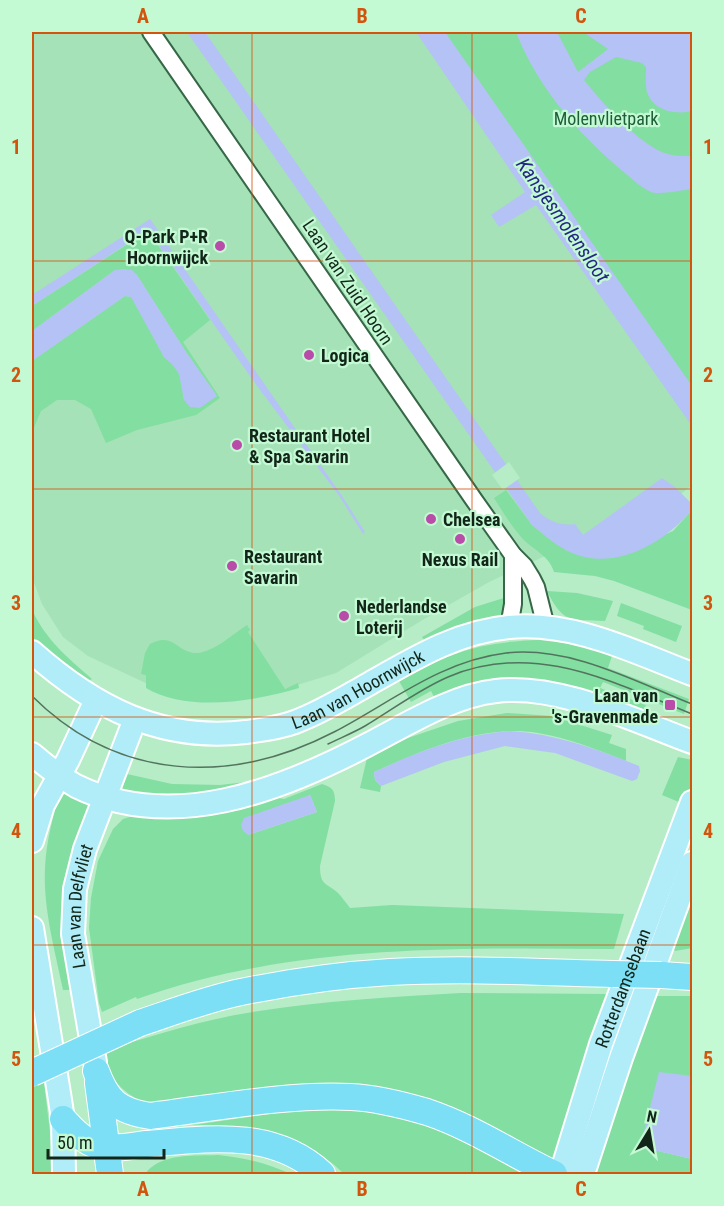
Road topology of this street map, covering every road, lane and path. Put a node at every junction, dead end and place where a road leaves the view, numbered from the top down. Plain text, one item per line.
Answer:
1 (151, 32) edge
2 (513, 555) junction
3 (509, 627) junction
4 (546, 627) junction
5 (32, 652) edge
6 (686, 666) edge
7 (96, 700) junction
8 (135, 719) junction
9 (693, 742) edge
10 (32, 754) edge
11 (59, 776) junction
12 (104, 797) junction
13 (693, 802) edge
14 (34, 822) edge
15 (693, 863) edge
16 (32, 928) edge
17 (693, 977) edge
18 (96, 1071) junction
19 (32, 1073) edge
20 (63, 1119) junction
21 (107, 1148) junction
22 (554, 1173) edge
23 (64, 1174) edge
24 (110, 1174) edge
25 (322, 1174) edge
26 (583, 1174) edge

1 - 2 street, Laan van Zuid Hoorn
2 - 3 street
2 - 4 street, Laan van Zuid Hoorn
3 - 4 main road, Laan van Hoornwijck
3 - 8 main road, Laan van Hoornwijck
4 - 6 main road, Laan van Hoornwijck
5 - 7 main road, Laan van Hoornwijck
7 - 8 main road, Laan van Hoornwijck
7 - 11 main road
8 - 12 main road, Laan van Delfvliet
9 - 12 main road
10 - 11 main road
11 - 12 main road
11 - 14 main road
12 - 18 main road, Laan van Delfvliet
13 - 22 main road, Rotterdamsebaan
15 - 26 main road, Rotterdamsebaan
16 - 20 main road
17 - 19 highway, bridge
18 - 21 highway, Laan van Delfvliet
18 - 22 highway
20 - 21 highway
20 - 23 main road
21 - 24 highway, Laan van Delfvliet
21 - 25 highway

